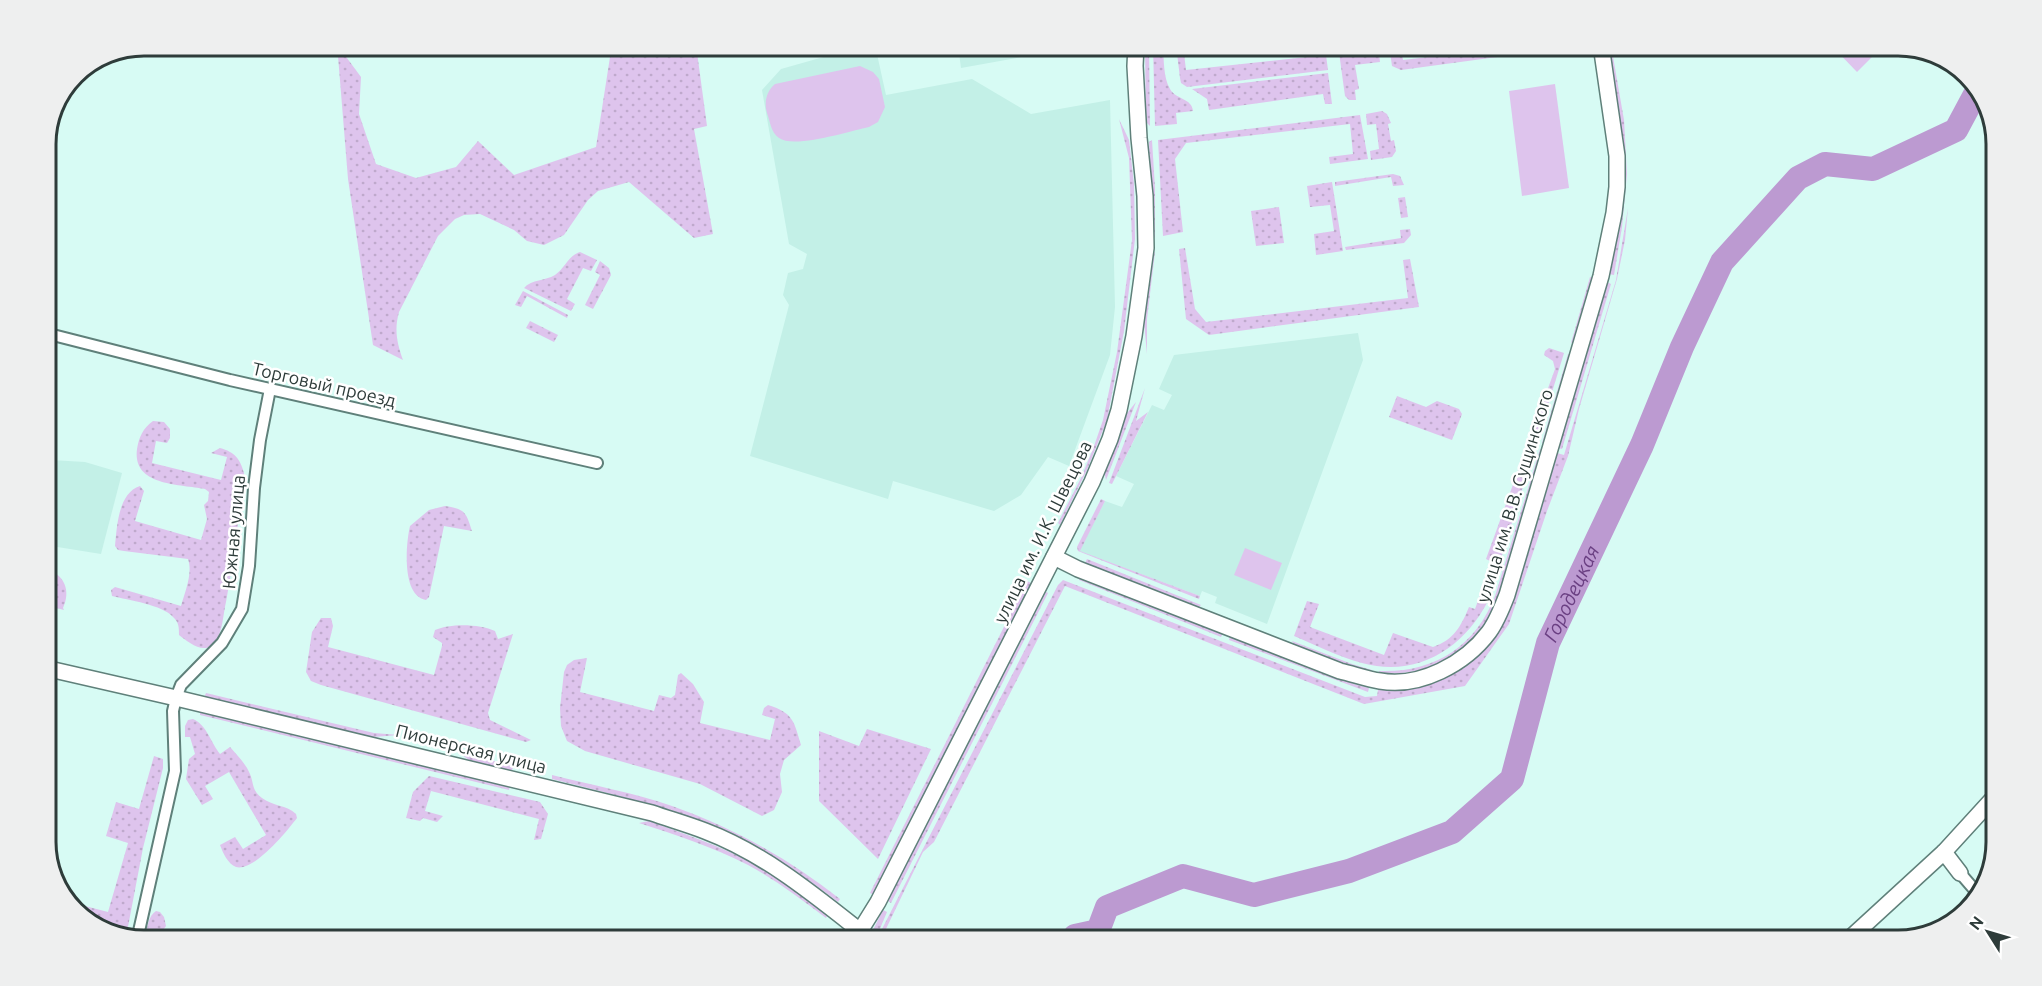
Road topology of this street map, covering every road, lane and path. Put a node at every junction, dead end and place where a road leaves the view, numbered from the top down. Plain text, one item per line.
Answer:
1 (1135, 56) edge
2 (1603, 56) edge
3 (56, 336) edge
4 (270, 389) junction
5 (597, 463) dead end
6 (1054, 557) junction
7 (56, 671) edge
8 (176, 698) junction
9 (1986, 806) edge
10 (1944, 852) junction
11 (1960, 873) joint
12 (1974, 889) edge
13 (139, 930) edge
14 (859, 930) edge
15 (861, 930) edge
16 (1859, 930) edge

1 - 6 street, улица им. И.К. Швецова
2 - 6 street, улица им. В.В. Сущинского
3 - 4 street, Торговый проезд
4 - 5 street, Торговый проезд
4 - 8 street, Южная улица
6 - 15 street, улица им. И.К. Швецова
7 - 8 street, Пионерская улица
8 - 13 street, Южная улица
8 - 14 street, Пионерская улица
9 - 10 street
10 - 11 street
10 - 16 street
11 - 12 street

